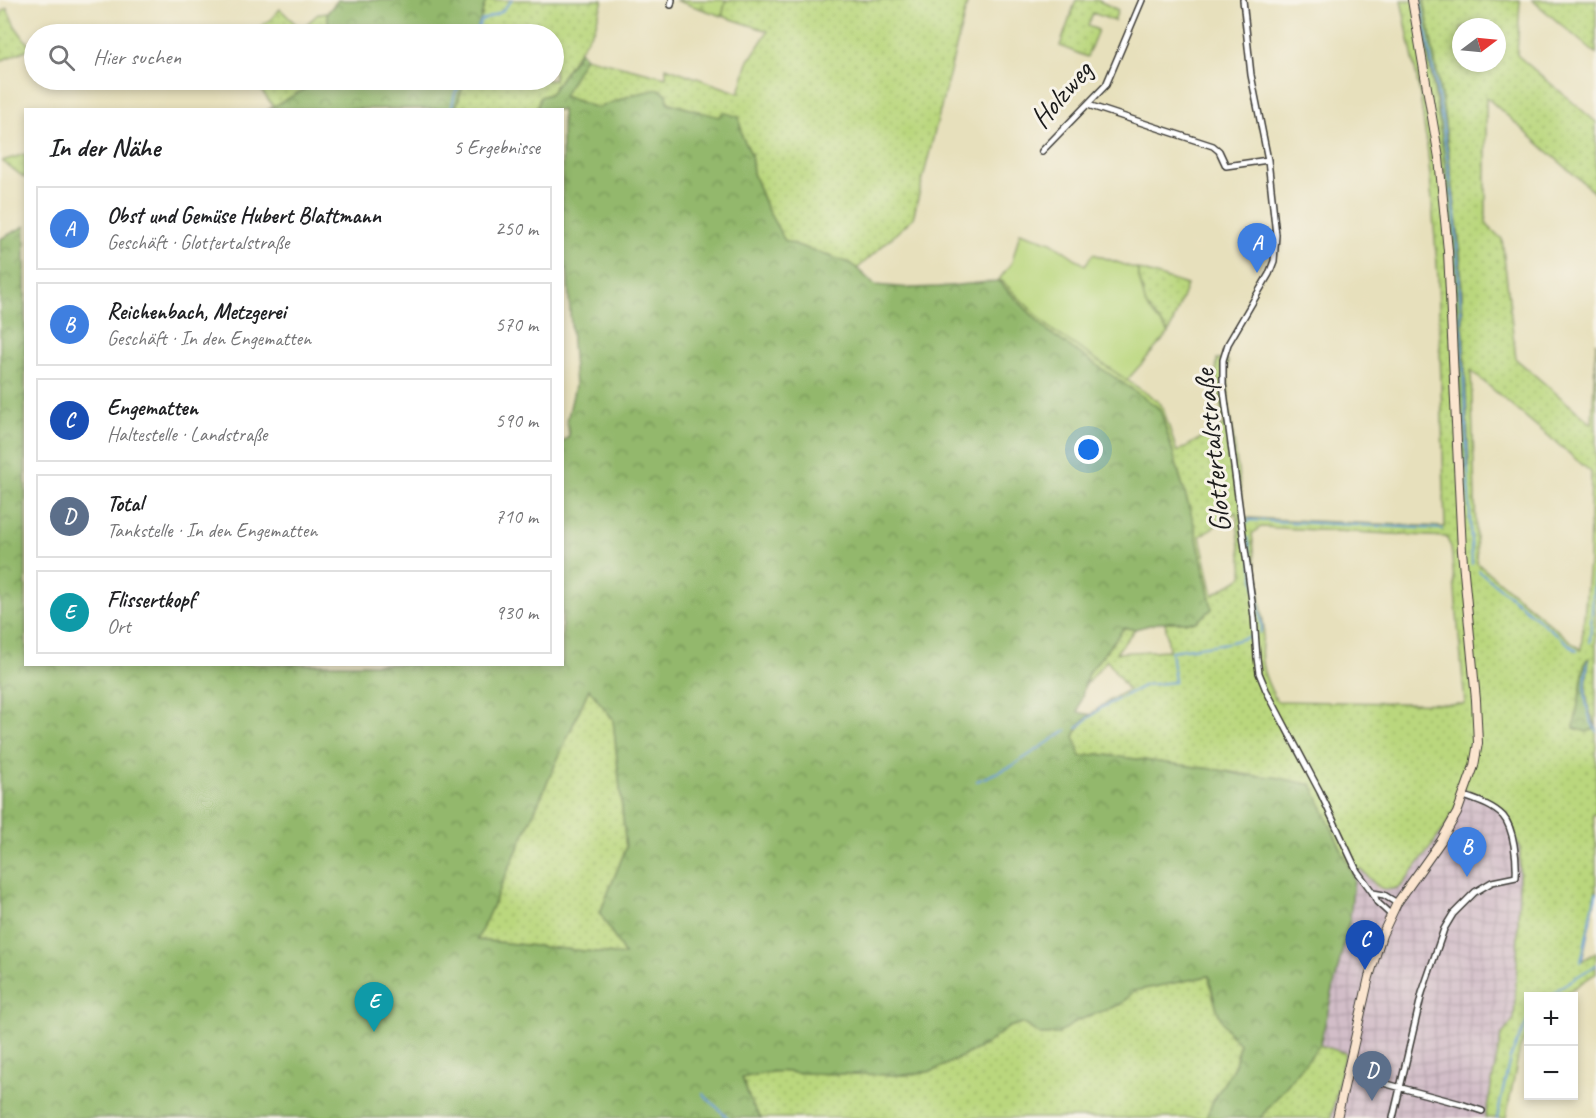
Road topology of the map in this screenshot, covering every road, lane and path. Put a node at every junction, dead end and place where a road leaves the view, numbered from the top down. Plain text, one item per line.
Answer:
1 (1142, 0) edge
2 (1243, 0) edge
3 (1412, 0) edge
4 (1088, 105) junction
5 (1042, 151) dead end
6 (1268, 160) junction
7 (1464, 796) junction
8 (1373, 893) junction
9 (1396, 903) junction
10 (1390, 914) junction
11 (1346, 1073) junction
12 (1400, 1088) junction
13 (1482, 1111) dead end
14 (1337, 1118) edge
15 (1393, 1118) edge

1 - 4 street, Holzweg
2 - 6 street, Glottertalstraße
3 - 7 main road
4 - 5 street, Holzweg
4 - 6 street
6 - 8 street, Glottertalstraße
7 - 9 main road
7 - 12 street
8 - 9 street
8 - 10 street
9 - 10 main road
10 - 11 main road
11 - 12 street
11 - 14 main road
12 - 13 street
12 - 15 street

